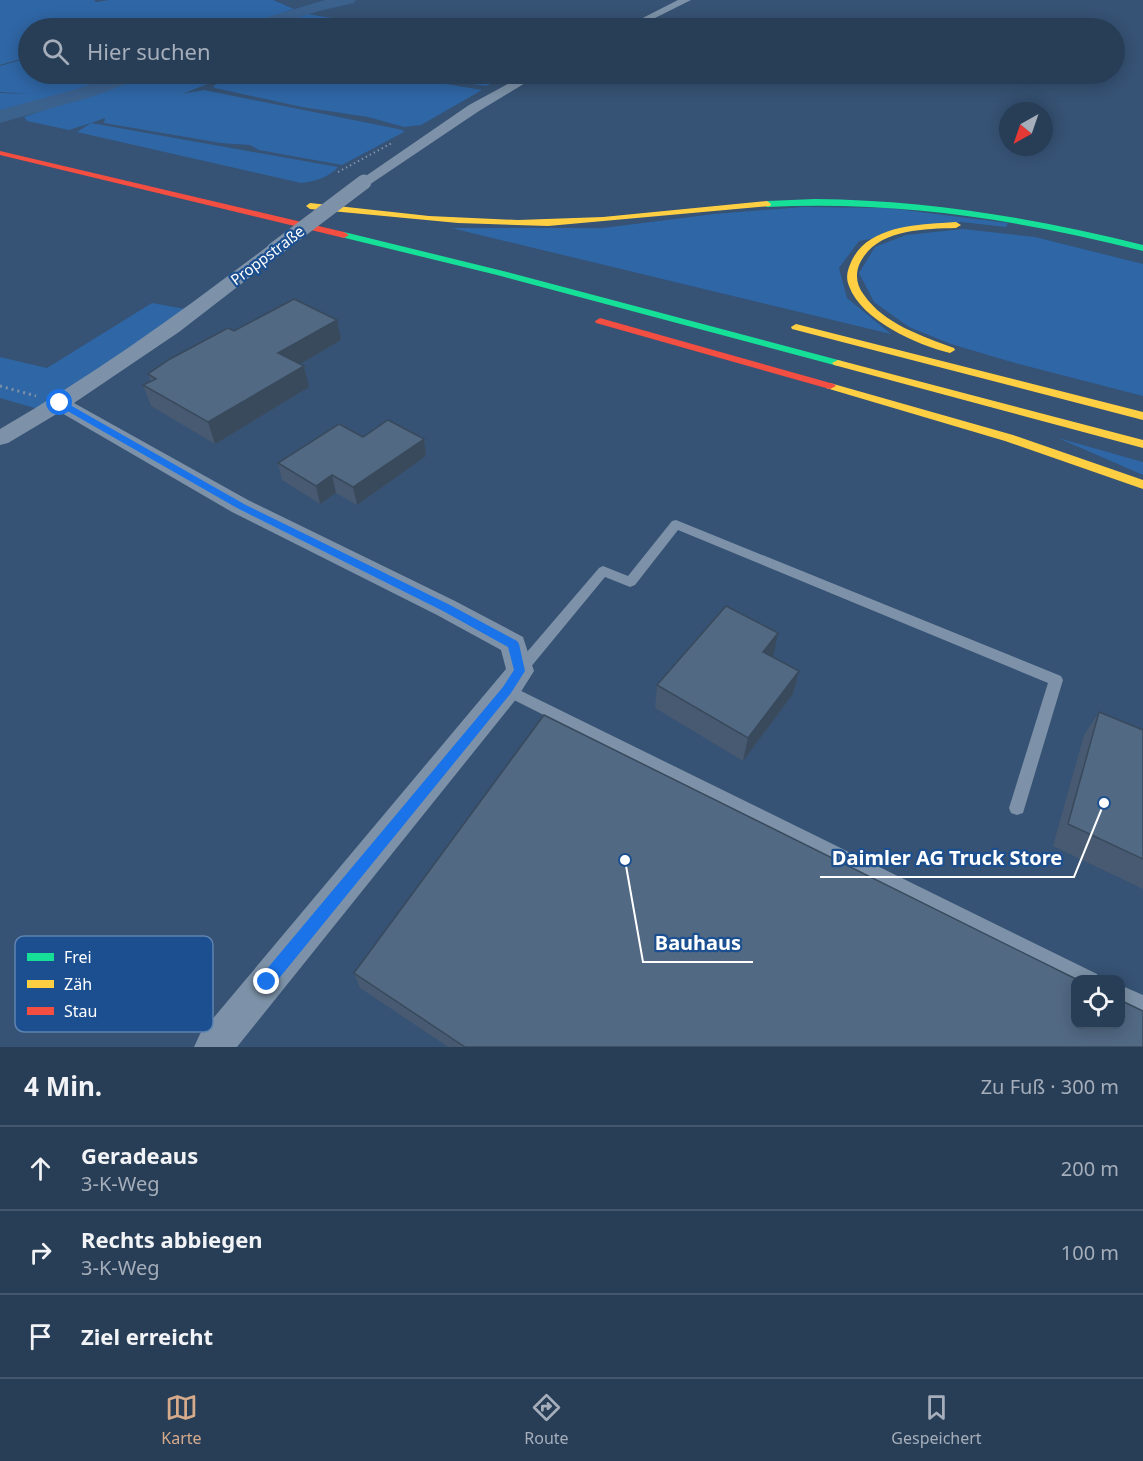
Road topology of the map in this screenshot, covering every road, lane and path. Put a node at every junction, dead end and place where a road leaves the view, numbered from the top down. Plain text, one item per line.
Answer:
1 (686, 0) edge
2 (649, 18) edge
3 (516, 84) edge
4 (0, 153) edge
5 (319, 228) junction
6 (414, 232) dead end
7 (1143, 248) edge
8 (1143, 260) edge
9 (479, 282) dead end
10 (591, 318) dead end
11 (784, 324) dead end
12 (0, 386) edge
13 (1057, 393) junction
14 (60, 403) junction
15 (1143, 416) edge
16 (0, 438) edge
17 (1143, 444) edge
18 (1143, 485) edge
19 (513, 680) junction
20 (1017, 808) dead end
21 (1081, 975) edge
22 (1125, 996) edge
23 (1143, 1005) edge
24 (213, 1047) edge

1 - 2 street
3 - 14 street, Proppstraße, bridge
4 - 5 highway
5 - 9 highway
5 - 17 highway
6 - 7 highway
8 - 13 highway
10 - 18 highway
11 - 13 highway
12 - 14 path
13 - 15 highway
14 - 16 street, Proppstraße
14 - 19 street
19 - 20 lane
19 - 21 lane
19 - 24 street
22 - 23 lane

